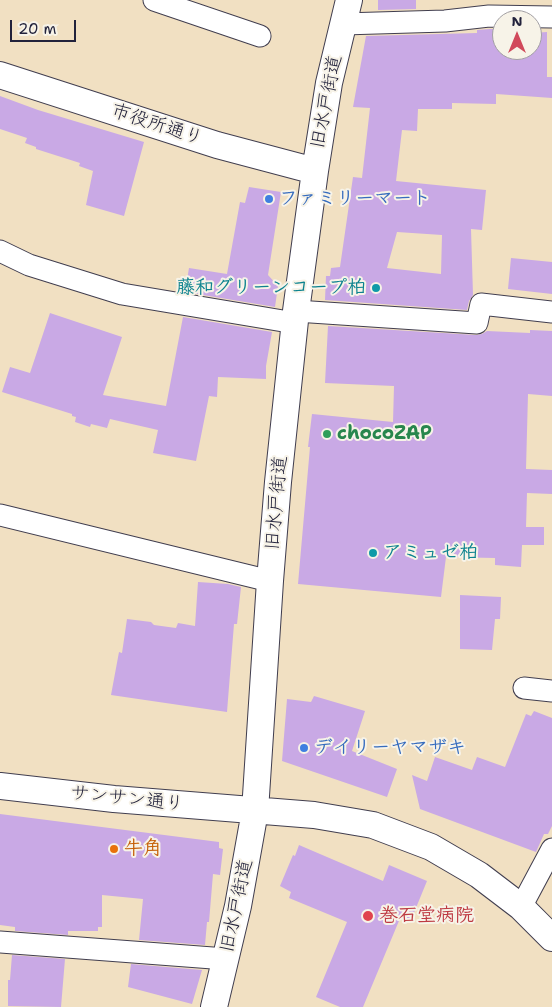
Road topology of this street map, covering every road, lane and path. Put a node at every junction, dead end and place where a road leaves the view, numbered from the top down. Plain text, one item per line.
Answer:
1 (154, 0) edge
2 (346, 12) edge
3 (552, 17) edge
4 (260, 36) dead end
5 (0, 75) edge
6 (315, 171) junction
7 (0, 251) edge
8 (552, 312) edge
9 (295, 317) junction
10 (0, 515) edge
11 (270, 581) junction
12 (524, 688) dead end
13 (552, 691) edge
14 (0, 786) edge
15 (255, 811) junction
16 (552, 849) edge
17 (521, 907) junction
18 (552, 938) edge
19 (0, 942) edge
20 (226, 959) junction
21 (214, 1007) edge

1 - 4 street
2 - 3 street
2 - 6 street, 旧水戸街道
5 - 6 street, 市役所通り
6 - 9 street, 旧水戸街道
7 - 9 street
8 - 9 street
9 - 11 street, 旧水戸街道
10 - 11 street
11 - 15 street, 旧水戸街道
12 - 13 street
14 - 15 street, サンサン通り
15 - 17 street, サンサン通り
15 - 20 street, 旧水戸街道
16 - 17 street
17 - 18 street, サンサン通り
19 - 20 street
20 - 21 street, 旧水戸街道

